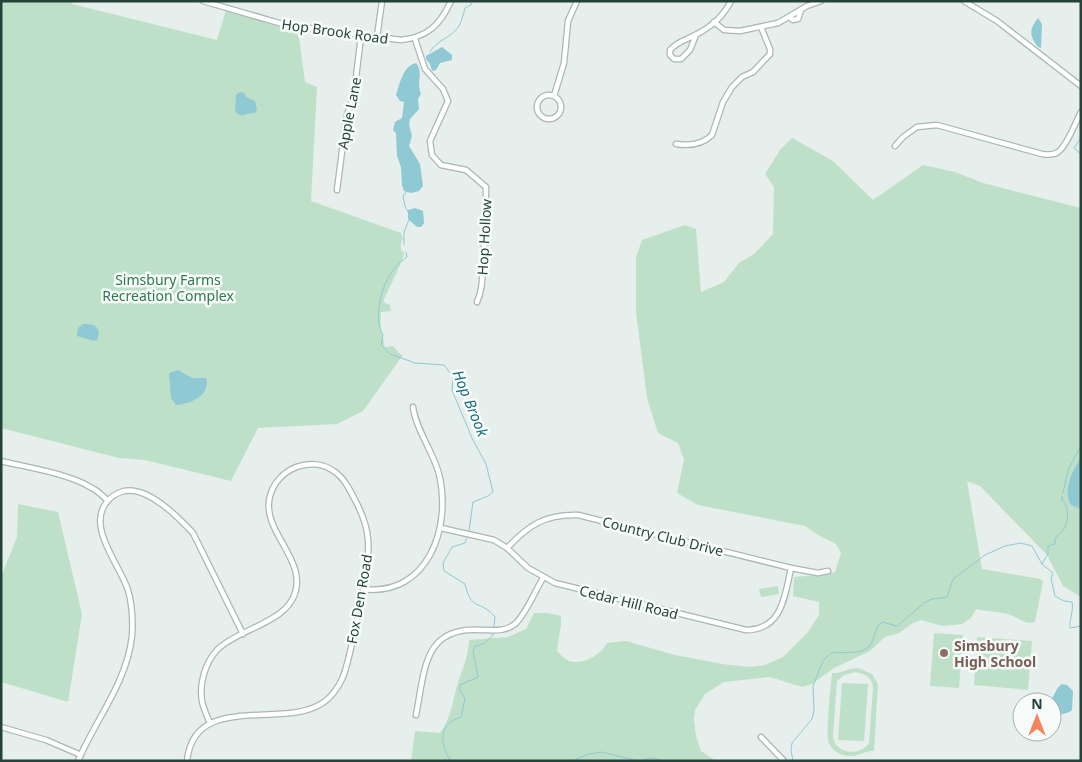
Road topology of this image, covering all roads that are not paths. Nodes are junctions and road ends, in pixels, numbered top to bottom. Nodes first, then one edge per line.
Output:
1 (204, 1) edge
2 (382, 1) edge
3 (451, 1) edge
4 (577, 1) edge
5 (732, 1) edge
6 (821, 1) edge
7 (964, 1) edge
8 (211, 2) edge
9 (714, 22) junction
10 (761, 27) junction
11 (696, 35) junction
12 (361, 36) junction
13 (377, 37) junction
14 (415, 39) junction
15 (1081, 86) edge
16 (554, 96) junction
17 (1081, 112) edge
18 (676, 144) dead end
19 (895, 146) dead end
20 (337, 190) dead end
21 (477, 302) dead end
22 (413, 407) dead end
23 (1, 461) edge
24 (107, 500) junction
25 (441, 528) junction
26 (507, 548) junction
27 (791, 568) junction
28 (828, 570) dead end
29 (543, 578) junction
30 (363, 590) junction
31 (243, 634) junction
32 (416, 715) dead end
33 (210, 723) junction
34 (1, 727) edge
35 (761, 737) dead end
36 (80, 755) junction
37 (78, 761) edge
38 (187, 761) edge
39 (784, 761) edge

1 - 8 street, Hop Brook Road
2 - 13 street
3 - 14 street
4 - 16 street
5 - 9 street
6 - 10 street
7 - 15 street
8 - 12 street, Hop Brook Road
9 - 10 street
9 - 11 street
10 - 18 street
11 - 11 street
12 - 13 street, Hop Brook Road
12 - 20 street, Apple Lane
13 - 14 street, Hop Brook Road
14 - 21 street, Hop Hollow
16 - 16 street
17 - 19 street
22 - 25 street
23 - 24 street
24 - 31 street
24 - 36 street
25 - 26 street, Cedar Hill Road
25 - 30 street
26 - 27 street, Country Club Drive
26 - 29 street, Cedar Hill Road
27 - 28 street, Country Club Drive
27 - 29 street, Cedar Hill Road
29 - 32 street
30 - 31 street, Fox Den Road
30 - 33 street, Fox Den Road
31 - 33 street, Fox Den Road
33 - 38 street
34 - 36 street
35 - 39 street
36 - 37 street

